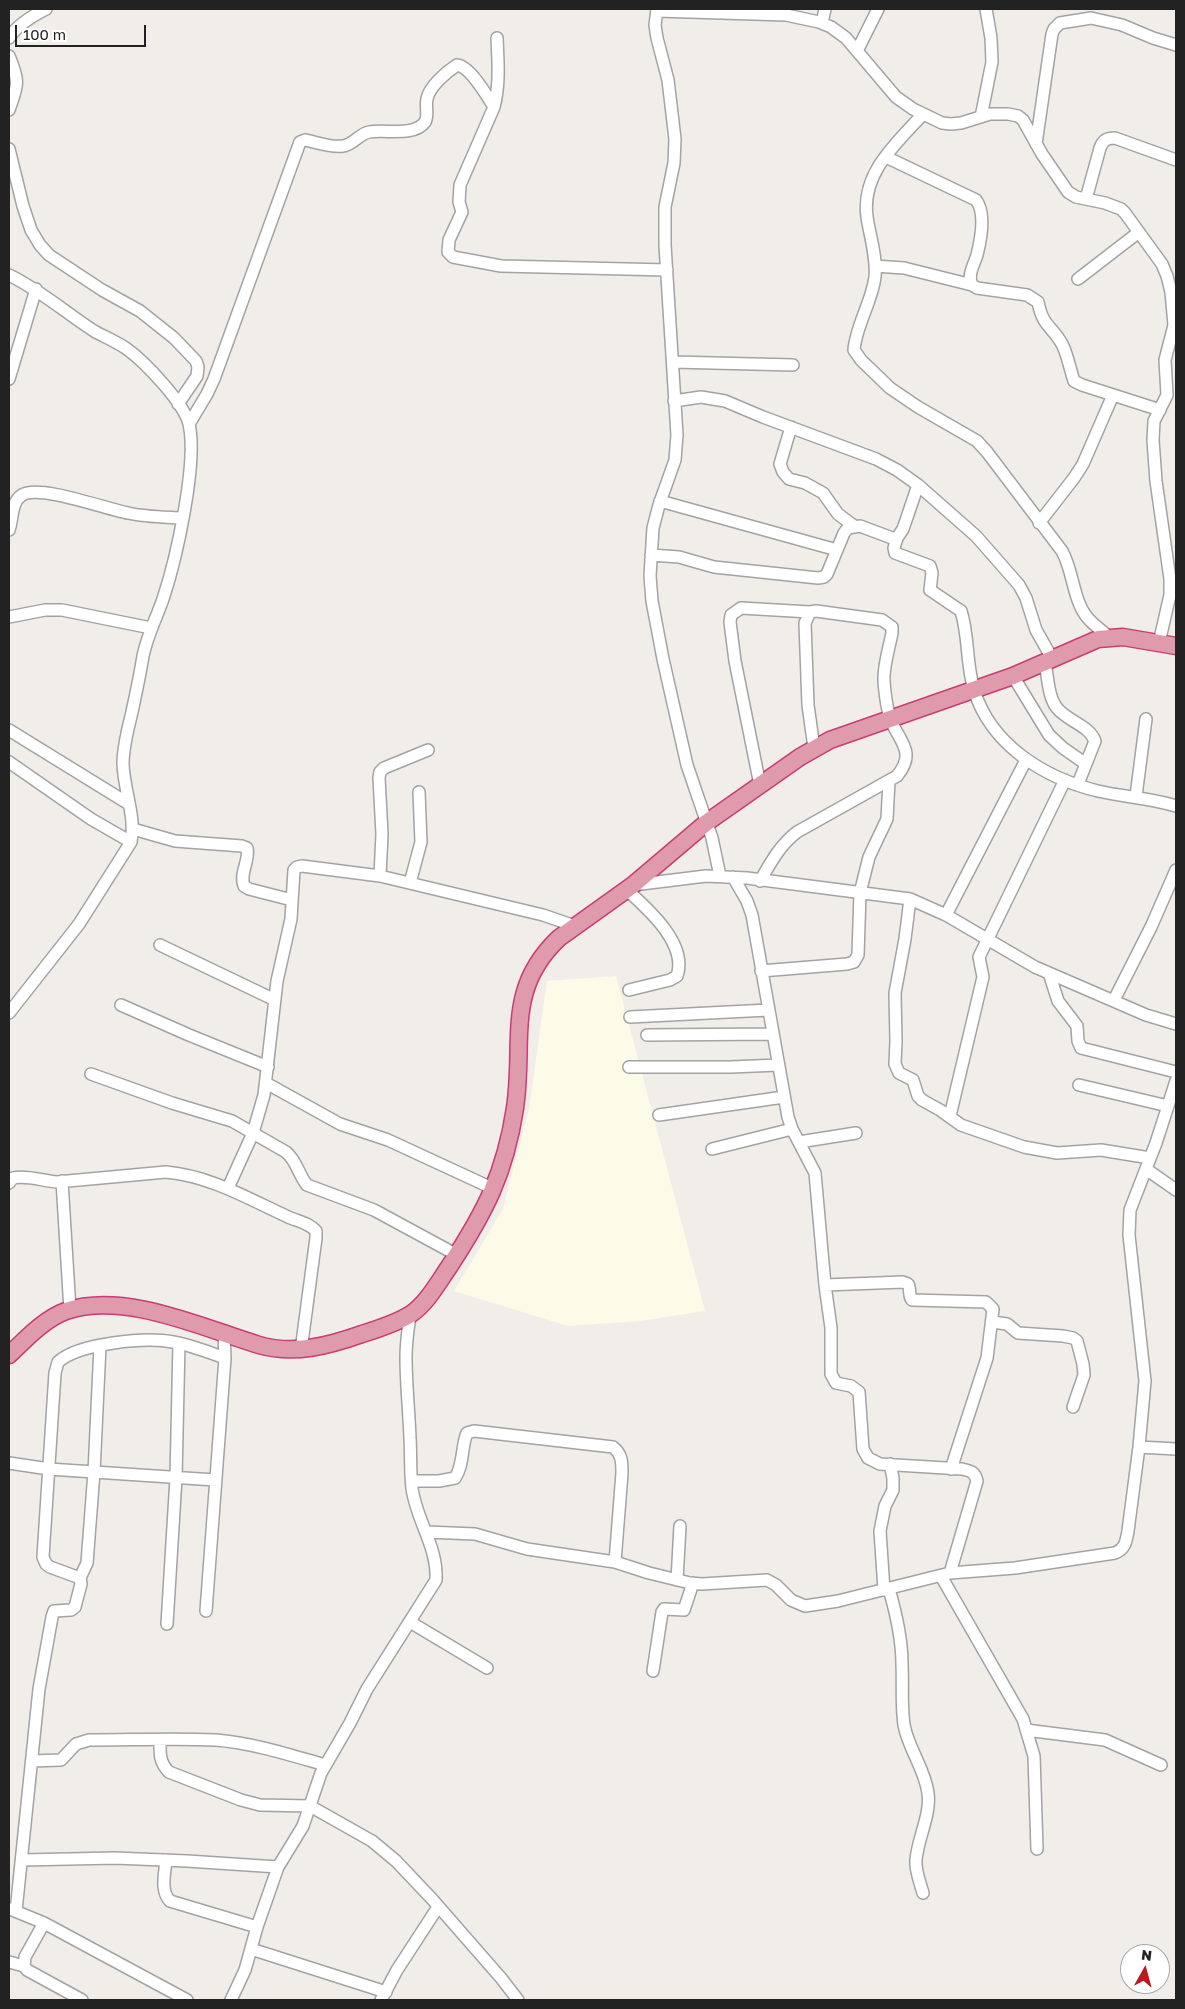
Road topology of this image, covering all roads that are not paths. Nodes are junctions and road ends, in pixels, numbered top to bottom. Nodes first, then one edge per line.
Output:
1 (825, 9) edge
2 (878, 9) edge
3 (986, 9) edge
4 (41, 10) edge
5 (657, 10) edge
6 (822, 23) junction
7 (9, 38) edge
8 (497, 38) dead end
9 (1176, 45) edge
10 (857, 51) junction
11 (9, 56) edge
12 (494, 107) junction
13 (9, 110) edge
14 (923, 114) junction
15 (981, 117) junction
16 (1036, 144) junction
17 (9, 148) edge
18 (886, 156) junction
19 (1176, 160) edge
20 (1086, 199) junction
21 (1139, 232) junction
22 (875, 266) junction
23 (667, 270) junction
24 (1171, 274) edge
25 (9, 275) edge
26 (1078, 279) dead end
27 (972, 285) junction
28 (36, 289) junction
29 (673, 362) junction
30 (793, 365) dead end
31 (9, 379) edge
32 (1113, 395) junction
33 (674, 401) junction
34 (178, 404) junction
35 (1167, 405) edge
36 (189, 424) junction
37 (791, 428) junction
38 (918, 485) junction
39 (660, 500) junction
40 (182, 518) junction
41 (1039, 523) junction
42 (854, 526) junction
43 (9, 530) edge
44 (897, 538) junction
45 (837, 550) junction
46 (650, 555) junction
47 (810, 612) junction
48 (9, 617) edge
49 (151, 628) junction
50 (1110, 638) junction
51 (1160, 643) junction
52 (1176, 646) edge
53 (1049, 662) junction
54 (1013, 676) junction
55 (974, 689) junction
56 (890, 719) junction
57 (1146, 719) dead end
58 (9, 730) edge
59 (814, 748) junction
60 (428, 750) dead end
61 (1026, 760) junction
62 (9, 762) edge
63 (1086, 764) junction
64 (1065, 780) junction
65 (889, 781) junction
66 (1078, 784) junction
67 (760, 785) junction
68 (419, 792) dead end
69 (1136, 796) junction
70 (130, 804) junction
71 (1176, 806) edge
72 (706, 823) junction
73 (134, 829) junction
74 (131, 842) junction
75 (1176, 870) edge
76 (380, 876) junction
77 (720, 876) junction
78 (732, 877) junction
79 (760, 881) junction
80 (410, 883) junction
81 (630, 888) junction
82 (860, 893) junction
83 (910, 899) junction
84 (292, 900) junction
85 (946, 915) junction
86 (576, 926) junction
87 (986, 940) junction
88 (160, 945) dead end
89 (762, 971) junction
90 (1049, 973) junction
91 (629, 990) dead end
92 (275, 1000) junction
93 (1114, 1000) junction
94 (121, 1005) dead end
95 (768, 1010) junction
96 (9, 1013) edge
97 (630, 1017) dead end
98 (1176, 1024) edge
99 (772, 1034) junction
100 (647, 1035) dead end
101 (778, 1065) junction
102 (268, 1067) junction
103 (629, 1067) dead end
104 (1176, 1072) edge
105 (91, 1074) dead end
106 (1176, 1081) edge
107 (266, 1083) junction
108 (1079, 1085) dead end
109 (784, 1097) junction
110 (1168, 1106) junction
111 (659, 1115) dead end
112 (950, 1116) junction
113 (792, 1129) junction
114 (856, 1132) dead end
115 (253, 1133) junction
116 (799, 1142) junction
117 (712, 1149) dead end
118 (1148, 1163) junction
119 (62, 1181) junction
120 (9, 1183) edge
121 (228, 1188) junction
122 (494, 1190) junction
123 (1176, 1190) edge
124 (457, 1255) junction
125 (825, 1285) junction
126 (70, 1310) junction
127 (410, 1315) junction
128 (992, 1322) junction
129 (224, 1334) junction
130 (179, 1344) junction
131 (100, 1346) junction
132 (301, 1350) junction
133 (9, 1355) edge
134 (224, 1358) junction
135 (1072, 1408) dead end
136 (1139, 1447) junction
137 (1176, 1449) edge
138 (9, 1462) edge
139 (890, 1464) junction
140 (952, 1468) junction
141 (49, 1469) junction
142 (94, 1472) junction
143 (176, 1478) junction
144 (215, 1480) junction
145 (412, 1481) junction
146 (680, 1526) dead end
147 (427, 1532) junction
148 (615, 1562) junction
149 (946, 1574) junction
150 (80, 1578) junction
151 (677, 1580) junction
152 (693, 1583) junction
153 (887, 1589) junction
154 (206, 1611) dead end
155 (410, 1622) junction
156 (167, 1624) dead end
157 (487, 1668) dead end
158 (653, 1671) dead end
159 (1026, 1730) junction
160 (160, 1740) junction
161 (32, 1761) junction
162 (325, 1765) junction
163 (1161, 1765) dead end
164 (310, 1806) junction
165 (1037, 1849) dead end
166 (22, 1860) junction
167 (166, 1860) junction
168 (278, 1867) junction
169 (923, 1893) dead end
170 (438, 1907) junction
171 (12, 1910) edge
172 (44, 1924) junction
173 (257, 1927) junction
174 (252, 1949) junction
175 (9, 1962) edge
176 (24, 1966) junction
177 (383, 1996) edge
178 (82, 2000) edge
179 (187, 2000) edge
180 (231, 2000) edge
181 (518, 2000) edge

1 - 6 street
2 - 10 street
3 - 15 street
4 - 7 street
5 - 6 street
5 - 23 street
6 - 10 street
8 - 12 street
9 - 16 street
10 - 14 street
11 - 13 street
12 - 23 street
12 - 36 street
14 - 15 street
14 - 18 street
15 - 16 street
16 - 20 street
17 - 34 street
18 - 22 street
18 - 27 street
19 - 20 street
20 - 21 street
21 - 24 street
21 - 26 street
22 - 27 street
22 - 41 street
23 - 29 street
24 - 35 street
25 - 28 street
27 - 32 street
28 - 31 street
28 - 34 street
29 - 30 street
29 - 33 street
32 - 35 street
32 - 41 street
33 - 37 street
33 - 39 street
34 - 36 street
35 - 51 street
36 - 40 street
37 - 38 street
37 - 42 street
38 - 44 street
38 - 53 street
39 - 45 street
39 - 46 street
40 - 43 street
40 - 49 street
41 - 50 street
42 - 44 street
42 - 45 street
44 - 55 street
45 - 46 street
46 - 72 street
47 - 56 street
47 - 59 street
47 - 67 street
48 - 49 street
49 - 70 street
50 - 51 highway
50 - 53 highway
51 - 52 highway
53 - 54 highway
53 - 63 street
54 - 55 highway
54 - 63 street
55 - 56 highway
55 - 61 street
56 - 59 highway
56 - 65 street
57 - 69 street
58 - 70 street
59 - 67 highway
60 - 76 street
61 - 64 street
61 - 85 street
62 - 74 street
63 - 66 street
64 - 66 street
64 - 87 street
65 - 79 street
65 - 82 street
66 - 69 street
67 - 72 highway
68 - 80 street
69 - 71 street
70 - 73 street
72 - 77 street
72 - 81 highway
73 - 74 street
73 - 84 street
74 - 96 street
75 - 93 street
76 - 80 street
76 - 84 street
77 - 78 street
77 - 81 street
78 - 79 street
78 - 89 street
79 - 82 street
80 - 86 street
81 - 86 highway
81 - 91 street
82 - 83 street
82 - 89 street
83 - 85 street
83 - 112 street
84 - 92 street
85 - 87 street
86 - 122 highway
87 - 90 street
87 - 112 street
88 - 92 street
89 - 95 street
90 - 93 street
90 - 104 street
92 - 102 street
93 - 98 street
94 - 102 street
95 - 97 street
95 - 99 street
99 - 100 street
99 - 101 street
101 - 103 street
101 - 109 street
102 - 107 street
105 - 115 street
106 - 110 street
107 - 115 street
107 - 122 street
108 - 110 street
109 - 111 street
109 - 113 street
110 - 118 street
112 - 118 street
113 - 116 street
113 - 117 street
114 - 116 street
115 - 121 street
115 - 124 street
116 - 125 street
118 - 123 street
118 - 136 street
119 - 120 street
119 - 121 street
119 - 126 street
121 - 132 street
122 - 124 highway
124 - 127 highway
125 - 128 street
125 - 139 street
126 - 129 highway
126 - 133 highway
127 - 132 highway
127 - 145 street
128 - 135 street
128 - 140 street
129 - 132 highway
129 - 134 street
130 - 131 street
130 - 134 street
130 - 143 street
131 - 141 street
131 - 142 street
134 - 144 street
136 - 137 street
136 - 149 street
138 - 141 street
139 - 140 street
139 - 153 street
140 - 149 street
141 - 142 street
141 - 150 street
142 - 143 street
142 - 150 street
143 - 144 street
143 - 156 street
144 - 154 street
145 - 147 street
145 - 148 street
146 - 151 street
147 - 148 street
147 - 155 street
148 - 151 street
149 - 153 street
149 - 159 street
150 - 161 street
151 - 152 street
152 - 153 street
152 - 158 street
153 - 169 street
155 - 157 street
155 - 162 street
159 - 163 street
159 - 165 street
160 - 161 street
160 - 162 street
160 - 164 street
161 - 166 street
162 - 164 street
164 - 168 street
164 - 170 street
166 - 167 street
166 - 171 street
167 - 168 street
167 - 173 street
168 - 173 street
170 - 177 street
170 - 181 street
171 - 172 street
172 - 176 street
172 - 179 street
173 - 174 street
174 - 177 street
174 - 180 street
175 - 176 street
176 - 178 street

